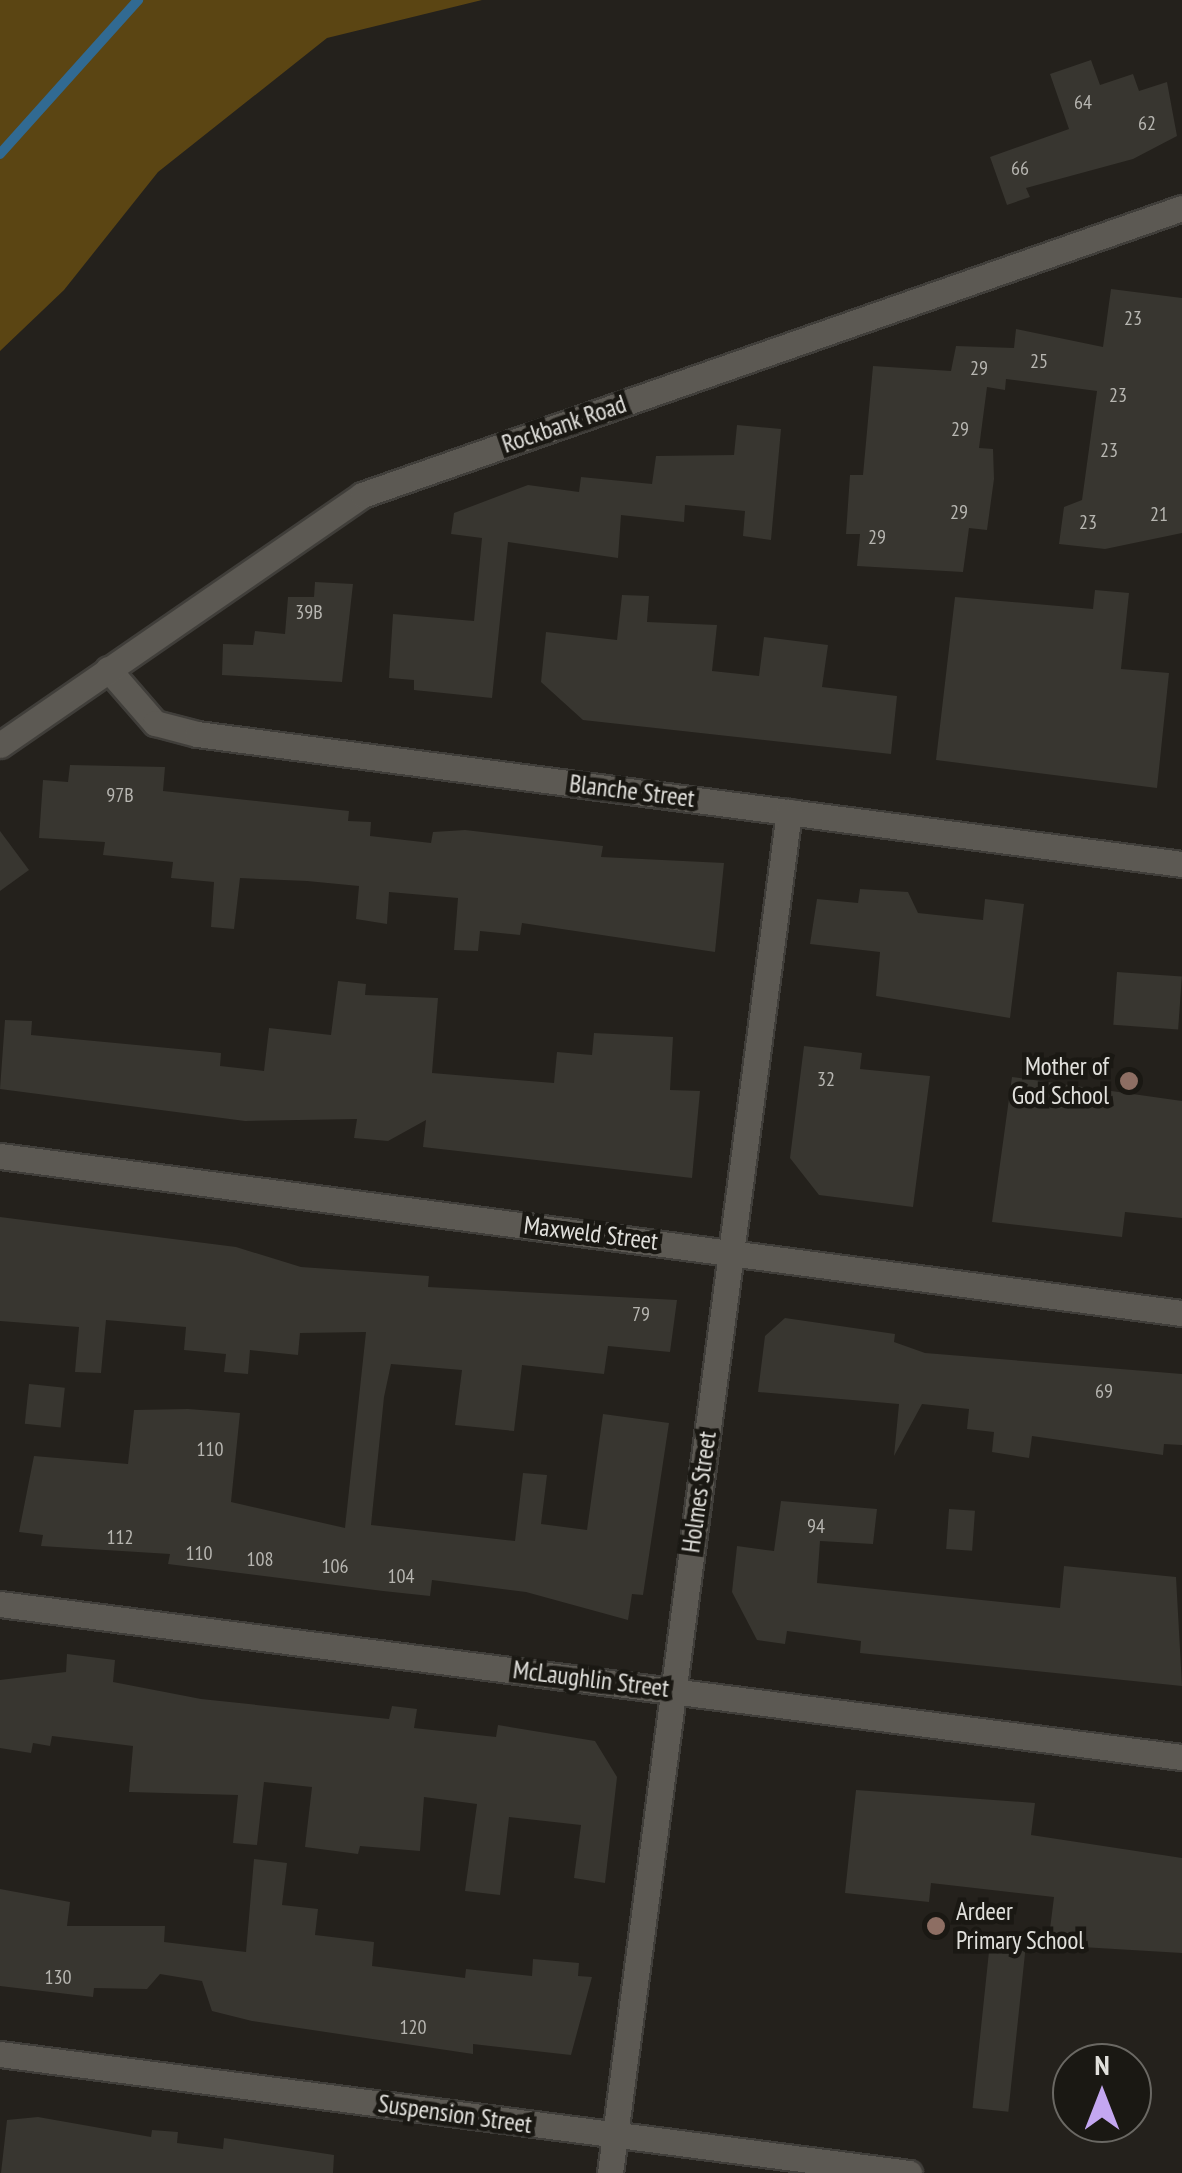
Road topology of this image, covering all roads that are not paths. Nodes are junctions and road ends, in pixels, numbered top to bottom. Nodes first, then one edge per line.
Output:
1 (1182, 208) edge
2 (108, 669) junction
3 (0, 745) edge
4 (789, 812) junction
5 (1182, 864) edge
6 (0, 1156) edge
7 (731, 1250) junction
8 (1182, 1313) edge
9 (0, 1604) edge
10 (672, 1690) junction
11 (1182, 1757) edge
12 (0, 2054) edge
13 (614, 2136) junction
14 (610, 2173) edge
15 (910, 2173) edge

1 - 2 street, Rockbank Road
2 - 3 street, Rockbank Road
2 - 4 street, Blanche Street
4 - 5 street, Blanche Street
4 - 7 street, Holmes Street
6 - 7 street, Maxweld Street
7 - 8 street, Maxweld Street
7 - 10 street, Holmes Street
9 - 10 street, McLaughlin Street
10 - 11 street, McLaughlin Street
10 - 13 street, Holmes Street
12 - 13 street, Suspension Street
13 - 14 street, Holmes Street
13 - 15 street, Suspension Street

